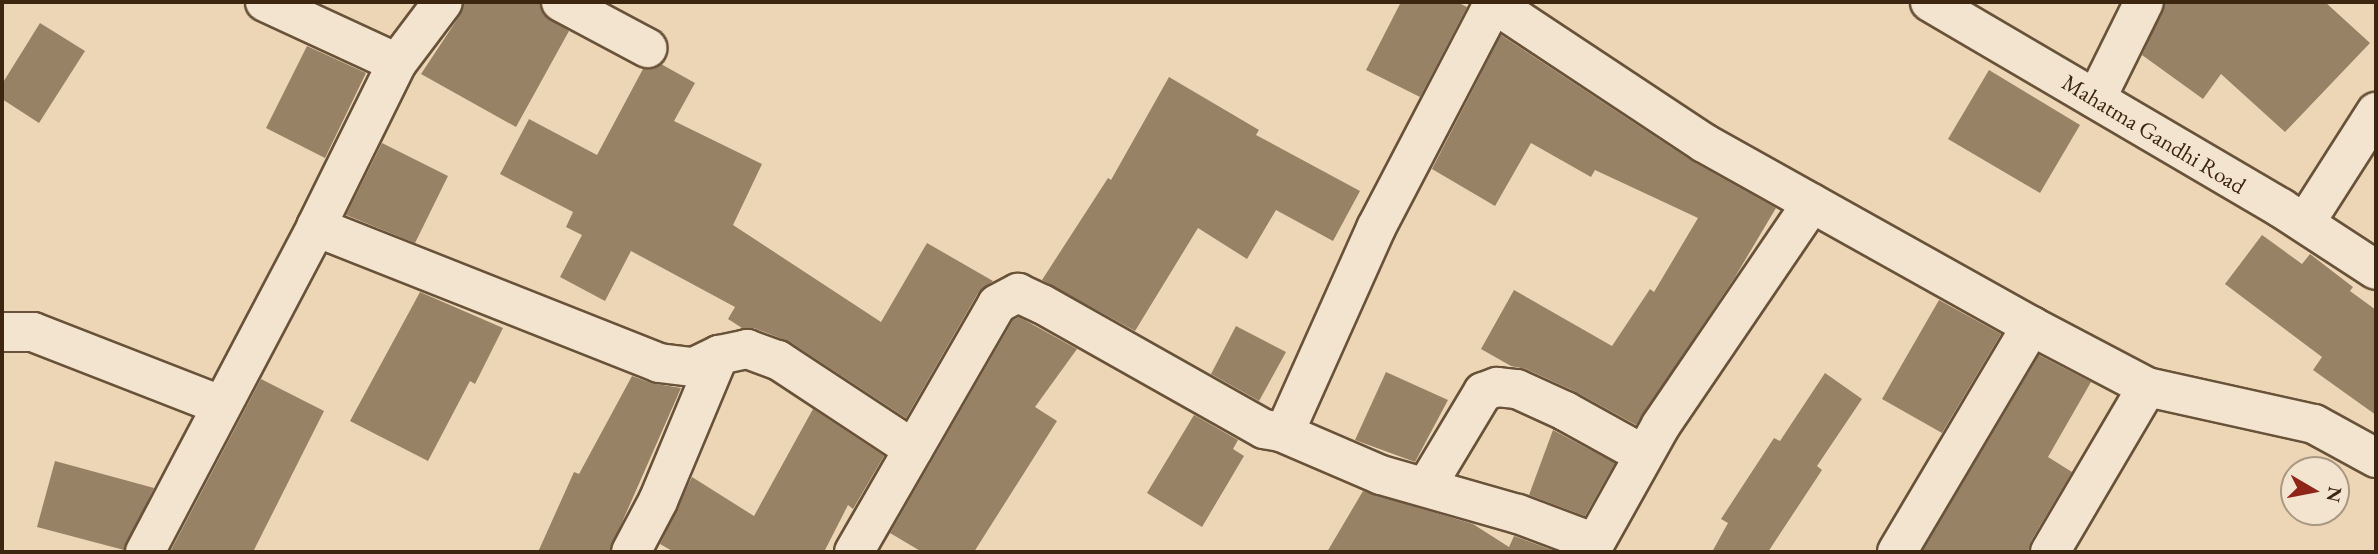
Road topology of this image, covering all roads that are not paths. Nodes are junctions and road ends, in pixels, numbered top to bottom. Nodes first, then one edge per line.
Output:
1 (265, 2) edge
2 (443, 2) edge
3 (561, 2) edge
4 (1494, 2) edge
5 (1930, 2) edge
6 (2144, 2) edge
7 (648, 48) dead end
8 (397, 63) junction
9 (2096, 99) junction
10 (2376, 113) edge
11 (1812, 203) junction
12 (2305, 223) junction
13 (316, 227) junction
14 (2376, 270) edge
15 (2031, 326) junction
16 (2, 332) edge
17 (719, 355) junction
18 (2147, 387) junction
19 (220, 405) junction
20 (1281, 432) junction
21 (913, 449) junction
22 (1643, 454) junction
23 (2376, 458) edge
24 (1426, 487) junction
25 (1592, 547) edge
26 (145, 552) edge
27 (631, 552) edge
28 (853, 552) edge
29 (1897, 552) edge
30 (2050, 552) edge

1 - 8 street
2 - 8 street
3 - 7 street
4 - 11 street
4 - 20 street
5 - 9 street, Mahatma Gandhi Road
6 - 9 street
8 - 13 street
9 - 12 street, Mahatma Gandhi Road
10 - 12 street
11 - 15 street
11 - 22 street
12 - 14 street, Mahatma Gandhi Road
13 - 17 street
13 - 19 street
15 - 18 street
15 - 29 street
16 - 19 street
17 - 21 street
17 - 27 street
18 - 23 street
18 - 30 street
19 - 26 street
20 - 21 street
20 - 24 street
21 - 28 street
22 - 24 street
22 - 25 street
24 - 25 street

